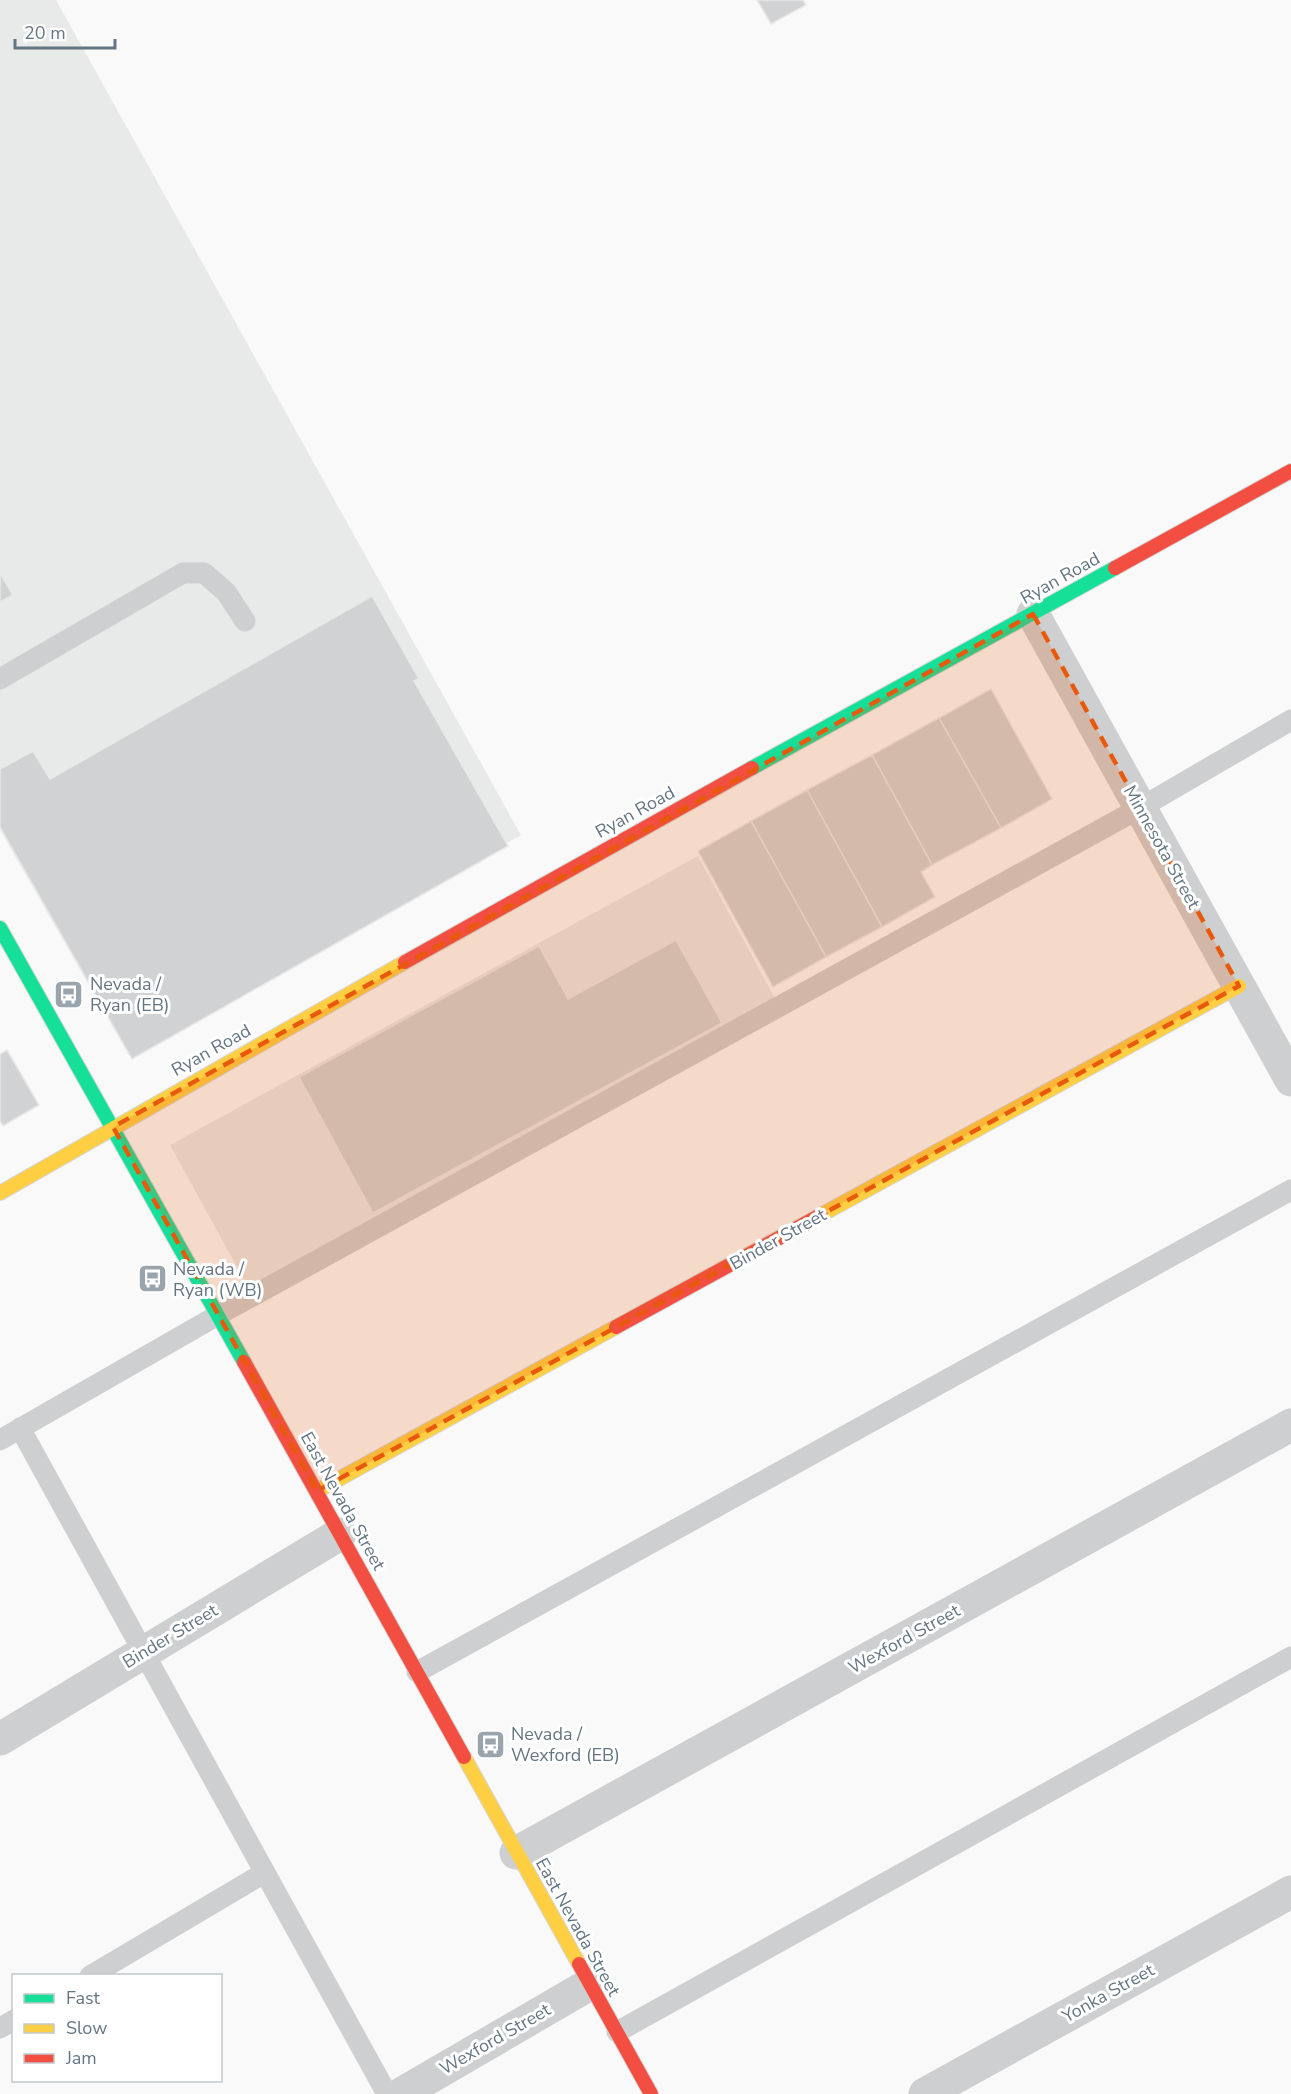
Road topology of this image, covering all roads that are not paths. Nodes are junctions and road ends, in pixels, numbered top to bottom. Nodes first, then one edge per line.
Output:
1 (1291, 471) edge
2 (1033, 614) junction
3 (245, 621) dead end
4 (0, 679) edge
5 (1291, 720) edge
6 (1140, 808) junction
7 (0, 928) edge
8 (1239, 986) junction
9 (1291, 1080) edge
10 (113, 1127) junction
11 (1291, 1190) edge
12 (0, 1193) edge
13 (218, 1316) junction
14 (1291, 1425) edge
15 (20, 1428) junction
16 (0, 1438) edge
17 (317, 1491) junction
18 (340, 1534) junction
19 (143, 1651) junction
20 (1291, 1657) edge
21 (417, 1672) junction
22 (0, 1739) edge
23 (516, 1853) junction
24 (264, 1873) junction
25 (1291, 1892) edge
26 (93, 1974) edge
27 (590, 1983) junction
28 (616, 2032) junction
29 (387, 2094) edge
30 (401, 2094) edge
31 (651, 2094) edge
32 (926, 2094) edge

1 - 2 street, Ryan Road
2 - 6 street, Minnesota Street
2 - 10 street, Ryan Road
3 - 4 lane
5 - 6 lane
6 - 8 street, Minnesota Street
6 - 13 lane
7 - 10 street, East Nevada Street
8 - 9 street, Minnesota Street
8 - 17 street, Binder Street
10 - 12 street, Ryan Road
10 - 13 street, East Nevada Street
11 - 21 lane
13 - 15 lane
13 - 17 street, East Nevada Street
14 - 23 street, Wexford Street
15 - 16 lane
15 - 19 lane
17 - 18 street, East Nevada Street
18 - 19 street, Binder Street
18 - 21 street, East Nevada Street
19 - 22 street, Binder Street
19 - 24 lane
20 - 28 lane
21 - 23 street, East Nevada Street
23 - 27 street, East Nevada Street
24 - 26 lane
24 - 29 lane
25 - 32 street, Yonka Street
27 - 28 street, East Nevada Street
27 - 30 street, Wexford Street
28 - 31 street, East Nevada Street

